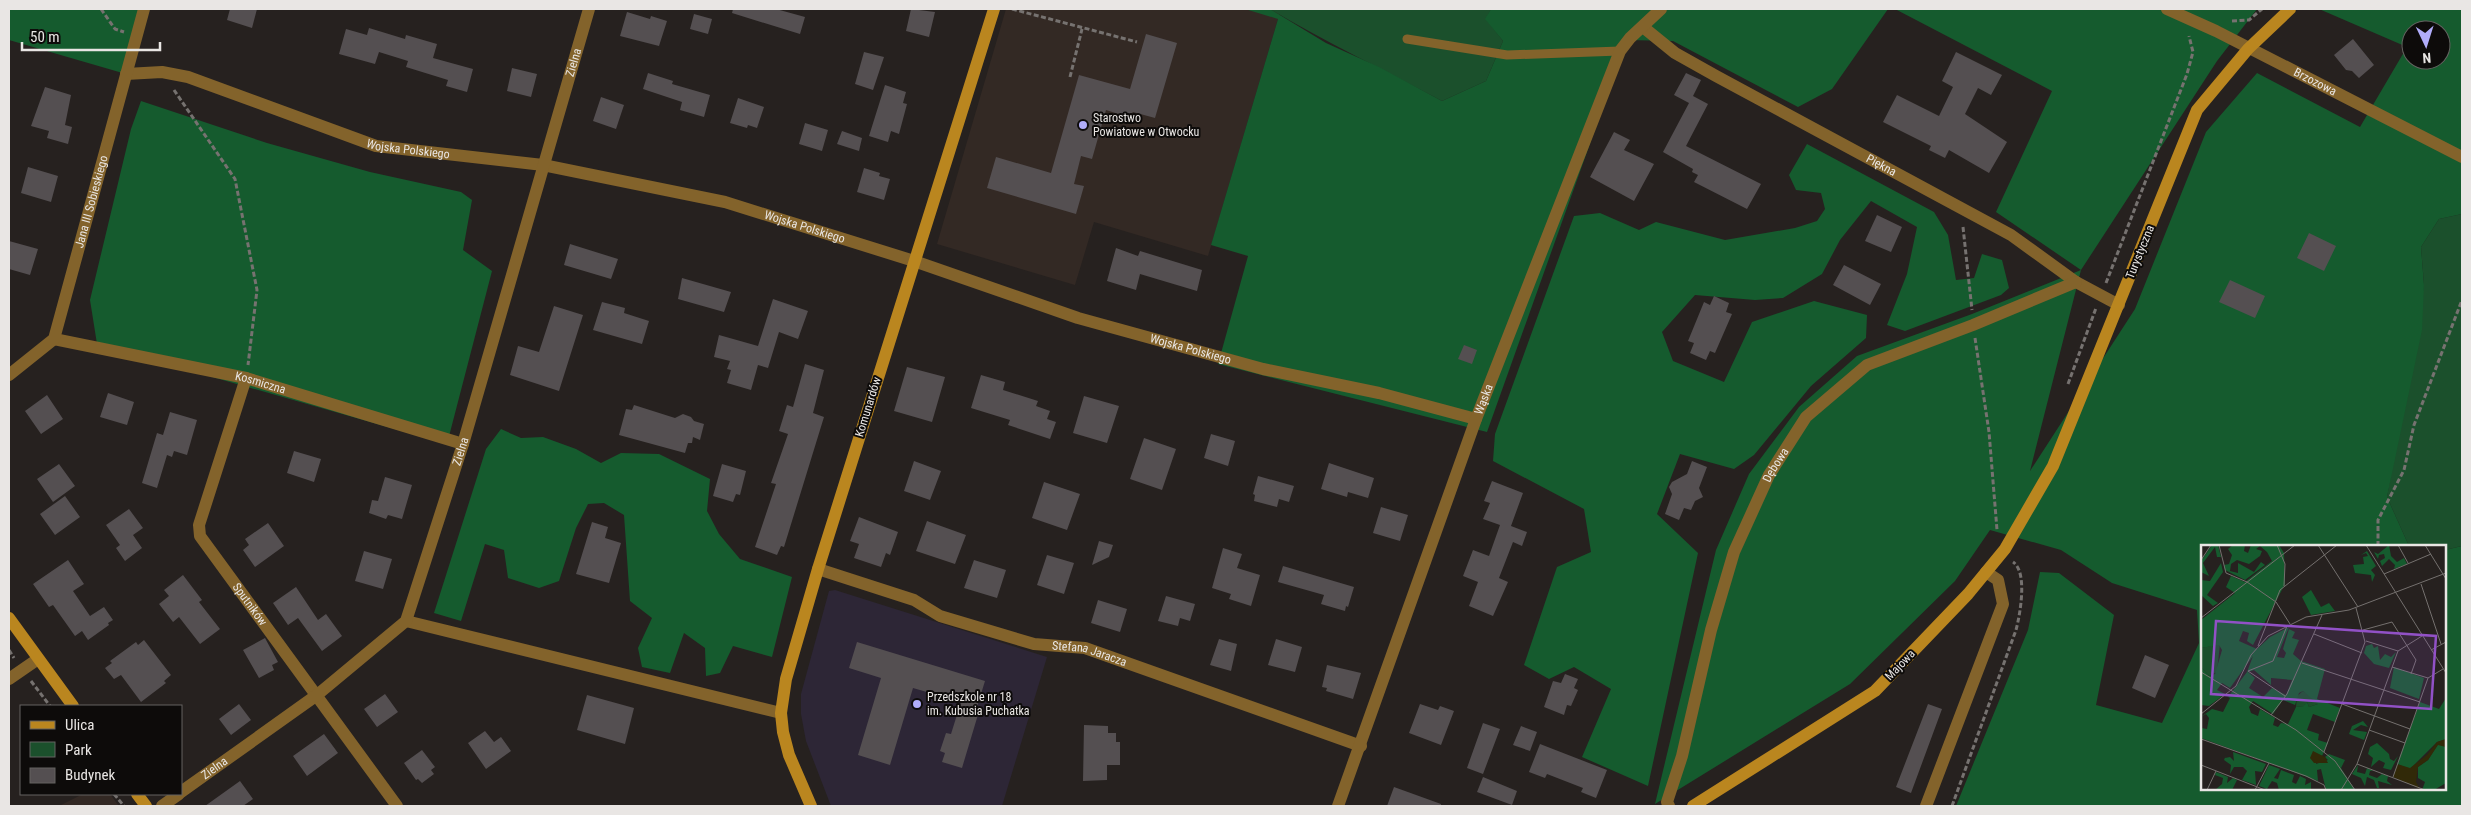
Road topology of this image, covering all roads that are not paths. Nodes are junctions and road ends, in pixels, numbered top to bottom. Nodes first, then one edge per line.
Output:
1 (144, 9) edge
2 (589, 9) edge
3 (994, 9) edge
4 (1661, 9) edge
5 (2166, 9) edge
6 (2290, 9) edge
7 (1643, 28) junction
8 (1407, 39) dead end
9 (2248, 49) junction
10 (1620, 51) junction
11 (126, 74) junction
12 (2462, 158) edge
13 (543, 165) junction
14 (914, 261) junction
15 (2076, 282) junction
16 (2119, 306) junction
17 (54, 339) junction
18 (9, 375) edge
19 (246, 378) junction
20 (1476, 419) junction
21 (463, 444) junction
22 (2053, 466) joint
23 (818, 569) junction
24 (1986, 572) junction
25 (9, 618) edge
26 (406, 621) junction
27 (38, 659) junction
28 (9, 679) edge
29 (317, 695) junction
30 (72, 705) edge
31 (781, 713) junction
32 (1361, 746) junction
33 (182, 792) edge
34 (138, 795) edge
35 (177, 795) edge
36 (146, 806) edge
37 (162, 806) edge
38 (397, 806) edge
39 (811, 806) edge
40 (1338, 806) edge
41 (1669, 806) edge
42 (1692, 806) edge
43 (1926, 806) edge

1 - 11 street, Jana III Sobieskiego
2 - 13 street, Zielna
3 - 14 street, Komunardów
4 - 7 street, Wąska
5 - 9 street, Brzozowa
6 - 9 street, Turystyczna
7 - 10 street, Wąska
7 - 15 street, Piękna
8 - 10 lane
9 - 12 street, Brzozowa
9 - 16 street, Turystyczna
10 - 20 street, Wąska
11 - 13 street, Wojska Polskiego
11 - 17 street, Jana III Sobieskiego
13 - 14 street, Wojska Polskiego
13 - 21 street, Zielna
14 - 20 street, Wojska Polskiego
14 - 23 street, Komunardów
15 - 16 street, Piękna
15 - 41 street, Dębowa
16 - 22 street, Turystyczna
17 - 18 street
17 - 19 street, Kosmiczna
19 - 21 street, Kosmiczna
19 - 29 street, Sputników
20 - 32 street, Wąska
21 - 26 street, Zielna
22 - 24 street, Majowa
23 - 31 street, Komunardów
23 - 32 street, Stefana Jaracza
24 - 42 street, Majowa
24 - 43 street
25 - 27 street
26 - 29 street, Zielna
26 - 31 street
27 - 28 street
27 - 30 street
29 - 33 street, Zielna
29 - 38 street, Sputników
31 - 39 street, Komunardów
32 - 40 street, Wąska
34 - 36 street
35 - 37 street, Zielna

